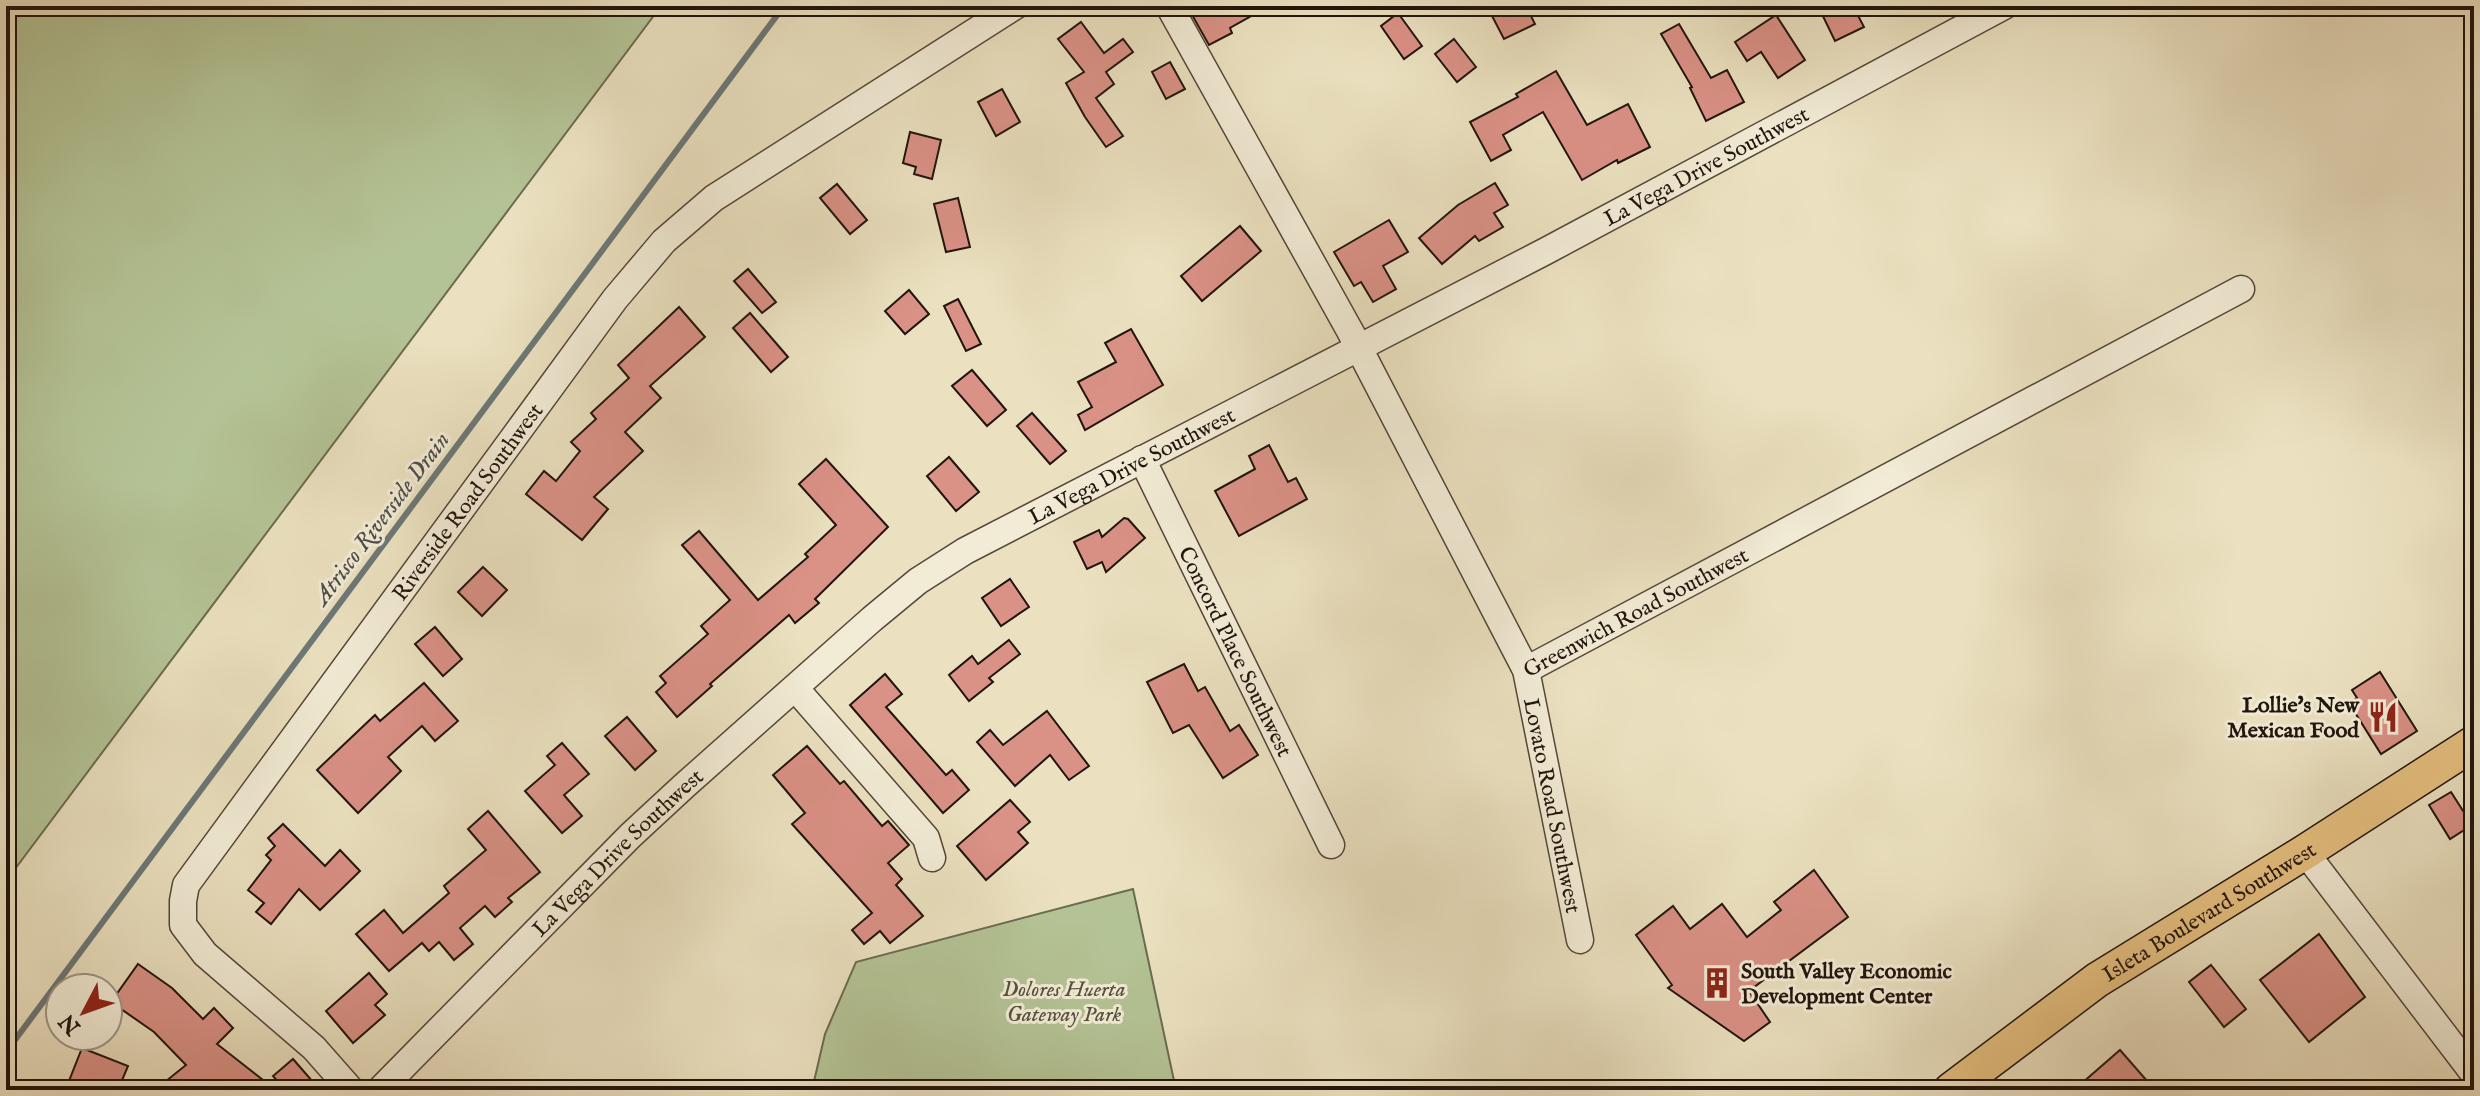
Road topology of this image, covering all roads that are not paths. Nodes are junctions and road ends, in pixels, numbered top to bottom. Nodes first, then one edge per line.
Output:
1 (1015, 6) edge
2 (1169, 6) edge
3 (2004, 6) edge
4 (2241, 289) dead end
5 (1359, 347) junction
6 (1142, 459) junction
7 (1526, 670) junction
8 (796, 689) junction
9 (2474, 743) edge
10 (1331, 845) dead end
11 (2305, 852) junction
12 (932, 858) dead end
13 (1580, 940) dead end
14 (2474, 1074) edge
15 (351, 1090) edge
16 (380, 1090) edge
17 (1951, 1090) edge

1 - 15 street, Riverside Road Southwest
2 - 5 street, Greenwich Road Southwest
3 - 5 street, La Vega Drive Southwest
4 - 7 street, Greenwich Road Southwest
5 - 6 street, La Vega Drive Southwest
5 - 7 street, Greenwich Road Southwest
6 - 8 street, La Vega Drive Southwest
6 - 10 street, Concord Place Southwest
7 - 13 street, Lovato Road Southwest
8 - 12 street
8 - 16 street, La Vega Drive Southwest
9 - 11 main road, Isleta Boulevard Southwest
11 - 14 street
11 - 17 main road, Isleta Boulevard Southwest

